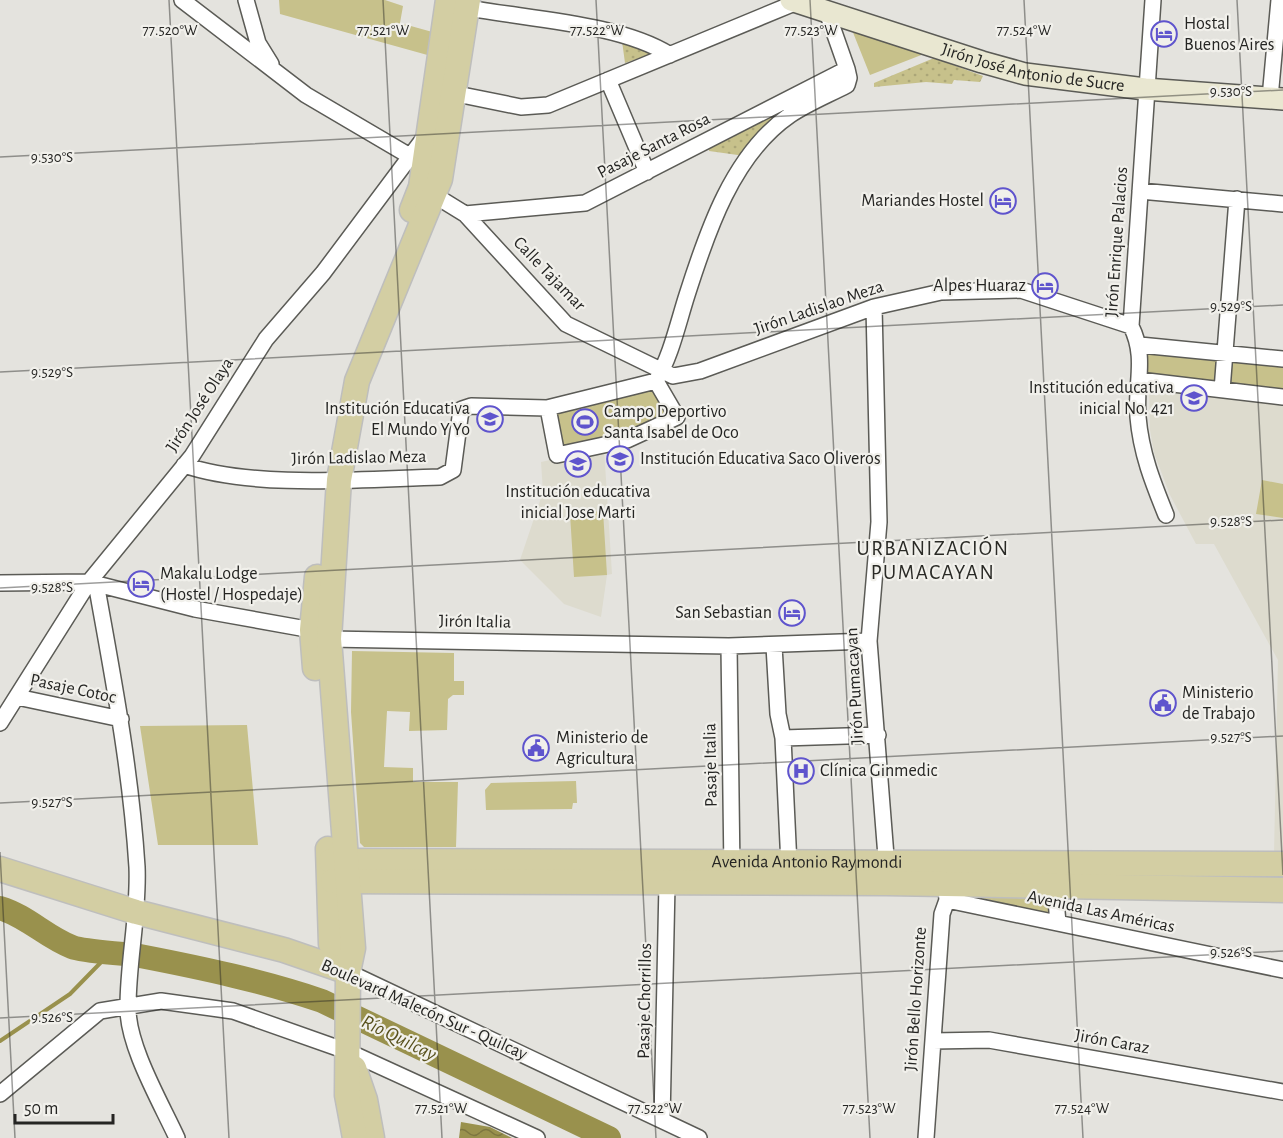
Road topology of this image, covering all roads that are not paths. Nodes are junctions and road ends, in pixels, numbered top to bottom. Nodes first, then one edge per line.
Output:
1 (182, 0) edge
2 (246, 0) edge
3 (1153, 0) edge
4 (1279, 0) edge
5 (794, 1) edge
6 (458, 3) edge
7 (827, 12) junction
8 (670, 55) junction
9 (847, 69) junction
10 (274, 70) junction
11 (608, 80) junction
12 (1145, 89) junction
13 (445, 91) junction
14 (1276, 98) edge
15 (439, 128) junction
16 (408, 155) junction
17 (646, 172) junction
18 (428, 191) junction
19 (1140, 191) junction
20 (1237, 199) junction
21 (1283, 204) edge
22 (465, 214) junction
23 (874, 306) junction
24 (1131, 326) junction
25 (1140, 345) junction
26 (1224, 354) junction
27 (1283, 359) edge
28 (659, 377) junction
29 (1138, 380) junction
30 (1222, 390) junction
31 (1283, 397) edge
32 (548, 408) junction
33 (184, 465) junction
34 (332, 480) junction
35 (1166, 516) dead end
36 (92, 582) junction
37 (0, 583) edge
38 (321, 635) junction
39 (869, 641) junction
40 (729, 646) junction
41 (774, 646) junction
42 (17, 697) junction
43 (121, 718) junction
44 (0, 723) edge
45 (878, 735) junction
46 (783, 738) junction
47 (1175, 863) junction
48 (789, 864) junction
49 (1283, 864) edge
50 (0, 869) edge
51 (338, 871) junction
52 (887, 873) junction
53 (732, 874) junction
54 (1053, 875) junction
55 (946, 882) junction
56 (667, 884) junction
57 (1175, 888) junction
58 (1283, 890) edge
59 (136, 921) junction
60 (1058, 923) junction
61 (1283, 969) edge
62 (348, 980) junction
63 (129, 998) junction
64 (933, 1041) junction
65 (349, 1044) junction
66 (1283, 1092) edge
67 (0, 1094) edge
68 (662, 1120) junction
69 (177, 1138) edge
70 (355, 1138) edge
71 (372, 1138) edge
72 (537, 1138) edge
73 (699, 1138) edge
74 (926, 1138) edge

1 - 10 street
2 - 10 street
3 - 12 street, Jirón Enrique Palacios
4 - 14 street
5 - 7 main road, Jirón José Antonio de Sucre
5 - 8 street
6 - 8 street
6 - 13 main road
7 - 9 street
7 - 12 main road, Jirón José Antonio de Sucre
8 - 11 street
9 - 17 street, Pasaje Santa Rosa
9 - 28 street
10 - 16 street
11 - 13 street
11 - 17 street
12 - 14 main road, Jirón José Antonio de Sucre
12 - 19 street, Jirón Enrique Palacios
13 - 15 main road
15 - 16 street, Jirón José Olaya
15 - 18 main road
16 - 33 street, Jirón José Olaya
17 - 22 street, Pasaje Santa Rosa
18 - 22 street, Calle Tajamar
18 - 34 main road
19 - 20 street
19 - 24 street, Jirón Enrique Palacios
20 - 21 street
20 - 26 street
22 - 28 street, Calle Tajamar
23 - 24 street, Jirón Ladislao Meza
23 - 28 street, Jirón Ladislao Meza
23 - 39 street, Jirón Pumacayan
24 - 25 street, Jirón Enrique Palacios
25 - 26 street
25 - 29 street, Jirón Enrique Palacios
26 - 27 street
26 - 30 street
28 - 32 street, Jirón Ladislao Meza
28 - 32 street
29 - 30 street
29 - 35 street, Jirón Enrique Palacios
30 - 31 street
32 - 34 street, Jirón Ladislao Meza
33 - 34 street, Jirón Ladislao Meza
33 - 36 street, Jirón José Olaya
34 - 38 main road
36 - 37 street, Jirón Italia
36 - 38 street, Jirón Italia
36 - 42 street, Jirón José Olaya
36 - 43 street
38 - 40 street, Jirón Italia
38 - 51 main road
39 - 41 street, Jirón Italia
39 - 45 street, Jirón Pumacayan
40 - 41 street, Jirón Italia
40 - 53 street, Pasaje Italia
41 - 46 street
42 - 43 street, Pasaje Cotoc
42 - 44 street, Jirón José Olaya
43 - 59 street
45 - 46 street
45 - 52 street, Jirón Pumacayan
46 - 48 street
47 - 49 main road, Avenida Antonio Raymondi
47 - 54 main road, Avenida Antonio Raymondi
47 - 57 main road
48 - 52 main road, Avenida Antonio Raymondi
48 - 53 main road, Avenida Antonio Raymondi
50 - 59 main road, Boulevard Malecón Sur - Quilcay
51 - 53 main road, Avenida Antonio Raymondi
51 - 56 main road, Avenida Antonio Raymondi
51 - 62 main road
52 - 53 main road, Avenida Antonio Raymondi
52 - 55 main road, Avenida Antonio Raymondi
53 - 56 main road, Avenida Antonio Raymondi
54 - 55 main road, Avenida Antonio Raymondi
54 - 57 main road, Avenida Antonio Raymondi
54 - 60 street
55 - 60 street, Avenida Las Américas
55 - 64 street, Jirón Bello Horizonte
56 - 68 street, Pasaje Chorrillos
57 - 58 main road, Avenida Antonio Raymondi
59 - 62 main road, Boulevard Malecón Sur - Quilcay
59 - 63 street
60 - 61 street, Avenida Las Américas
62 - 65 main road
62 - 68 street, Boulevard Malecón Sur - Quilcay
63 - 65 street
63 - 67 street
63 - 69 street
64 - 66 street, Jirón Caraz
64 - 74 street, Jirón Bello Horizonte
65 - 70 main road
65 - 71 main road
65 - 72 street
68 - 73 street, Boulevard Malecón Sur - Quilcay

